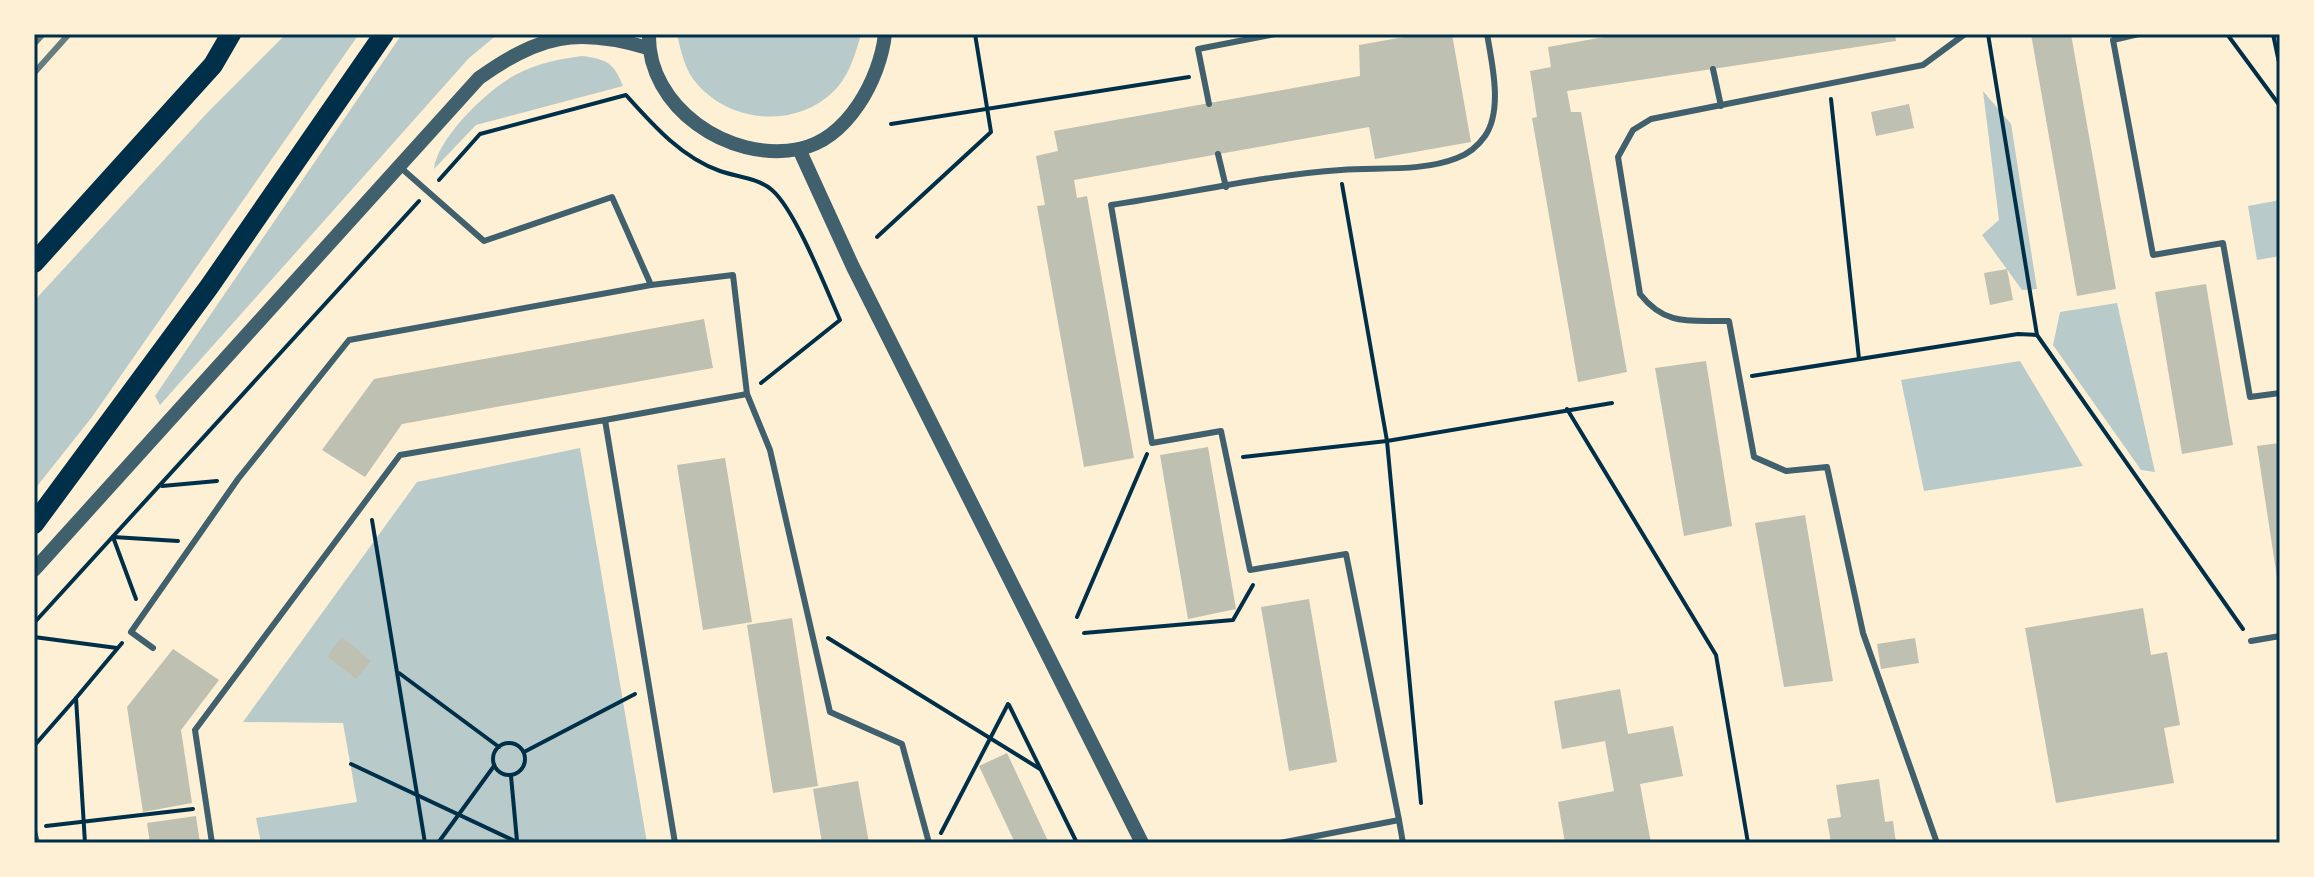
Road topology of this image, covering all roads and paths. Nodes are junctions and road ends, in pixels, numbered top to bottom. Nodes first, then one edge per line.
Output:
1 (231, 34) edge
2 (248, 34) edge
3 (384, 34) edge
4 (885, 34) edge
5 (975, 34) edge
6 (1275, 34) edge
7 (1487, 34) edge
8 (1965, 34) edge
9 (1988, 34) edge
10 (2139, 34) edge
11 (2227, 34) edge
12 (2273, 34) edge
13 (648, 41) edge
14 (213, 65) junction
15 (2280, 67) edge
16 (1713, 69) dead end
17 (1203, 74) junction
18 (1830, 86) junction
19 (1209, 104) dead end
20 (1721, 106) junction
21 (2280, 106) edge
22 (987, 111) junction
23 (891, 124) dead end
24 (799, 149) junction
25 (1218, 154) dead end
26 (397, 165) junction
27 (1339, 170) junction
28 (1226, 187) junction
29 (428, 192) junction
30 (877, 237) dead end
31 (34, 263) edge
32 (651, 285) junction
33 (2037, 335) junction
34 (1859, 359) junction
35 (1738, 378) junction
36 (2280, 393) edge
37 (747, 394) junction
38 (1612, 403) dead end
39 (1567, 409) junction
40 (605, 420) junction
41 (1387, 441) junction
42 (1152, 443) junction
43 (1227, 459) junction
44 (238, 479) junction
45 (159, 487) junction
46 (368, 498) junction
47 (34, 524) edge
48 (113, 537) junction
49 (195, 541) junction
50 (1262, 568) junction
51 (34, 570) edge
52 (143, 616) junction
53 (1077, 617) dead end
54 (34, 623) edge
55 (810, 627) junction
56 (131, 632) junction
57 (1084, 633) dead end
58 (2280, 636) edge
59 (34, 637) edge
60 (2251, 641) joint
61 (117, 648) junction
62 (153, 648) dead end
63 (397, 671) junction
64 (649, 686) junction
65 (76, 698) junction
66 (988, 737) junction
67 (34, 746) edge
68 (499, 747) junction
69 (524, 752) junction
70 (351, 764) dead end
71 (494, 766) junction
72 (1040, 769) junction
73 (511, 776) junction
74 (417, 797) junction
75 (1421, 803) dead end
76 (207, 807) junction
77 (458, 815) junction
78 (1399, 820) junction
79 (84, 823) junction
80 (34, 829) edge
81 (37, 843) edge
82 (85, 843) edge
83 (212, 843) edge
84 (425, 843) edge
85 (438, 843) edge
86 (518, 843) edge
87 (675, 843) edge
88 (929, 843) edge
89 (937, 843) edge
90 (1077, 843) edge
91 (1142, 843) edge
92 (1280, 843) edge
93 (1403, 843) edge
94 (1748, 843) edge
95 (1937, 843) edge

1 - 14 main road
2 - 14 main road
3 - 47 main road
4 - 24 street
5 - 22 path
6 - 17 lane
7 - 27 lane
8 - 18 lane
9 - 33 path
10 - 36 lane
11 - 21 path
12 - 15 path
13 - 24 street
13 - 26 street
14 - 31 main road
16 - 20 lane
17 - 19 lane
17 - 22 path
18 - 20 lane
18 - 34 path
20 - 35 lane
22 - 23 path
22 - 30 path
24 - 91 street
25 - 28 lane
26 - 29 lane
26 - 51 street
27 - 28 lane
27 - 41 path
28 - 42 lane
29 - 32 lane
29 - 37 path
29 - 45 path
32 - 37 lane
32 - 44 lane
33 - 34 path
33 - 60 path
34 - 35 path
35 - 95 lane
37 - 40 lane
37 - 55 lane
38 - 39 path
39 - 41 path
39 - 94 path
40 - 46 lane
40 - 64 lane
41 - 43 path
41 - 75 path
42 - 43 lane
42 - 53 path
43 - 50 lane
44 - 45 path
44 - 49 lane
45 - 48 path
46 - 63 path
46 - 76 lane
48 - 49 path
48 - 52 path
48 - 54 path
49 - 52 lane
50 - 57 path
50 - 78 lane
52 - 56 lane
55 - 66 path
55 - 88 lane
56 - 61 path
56 - 62 lane
58 - 60 lane
59 - 61 path
61 - 65 path
63 - 68 path
63 - 74 path
64 - 69 path
64 - 87 lane
65 - 67 path
65 - 79 path
66 - 72 path
66 - 72 path
66 - 89 path
68 - 69 path
68 - 71 path
69 - 73 path
70 - 74 path
71 - 73 path
71 - 77 path
72 - 90 path
73 - 86 path
74 - 77 path
74 - 84 path
76 - 79 path
76 - 83 lane
77 - 85 path
77 - 86 path
78 - 92 lane
78 - 93 lane
79 - 80 path
79 - 82 path
80 - 81 lane

